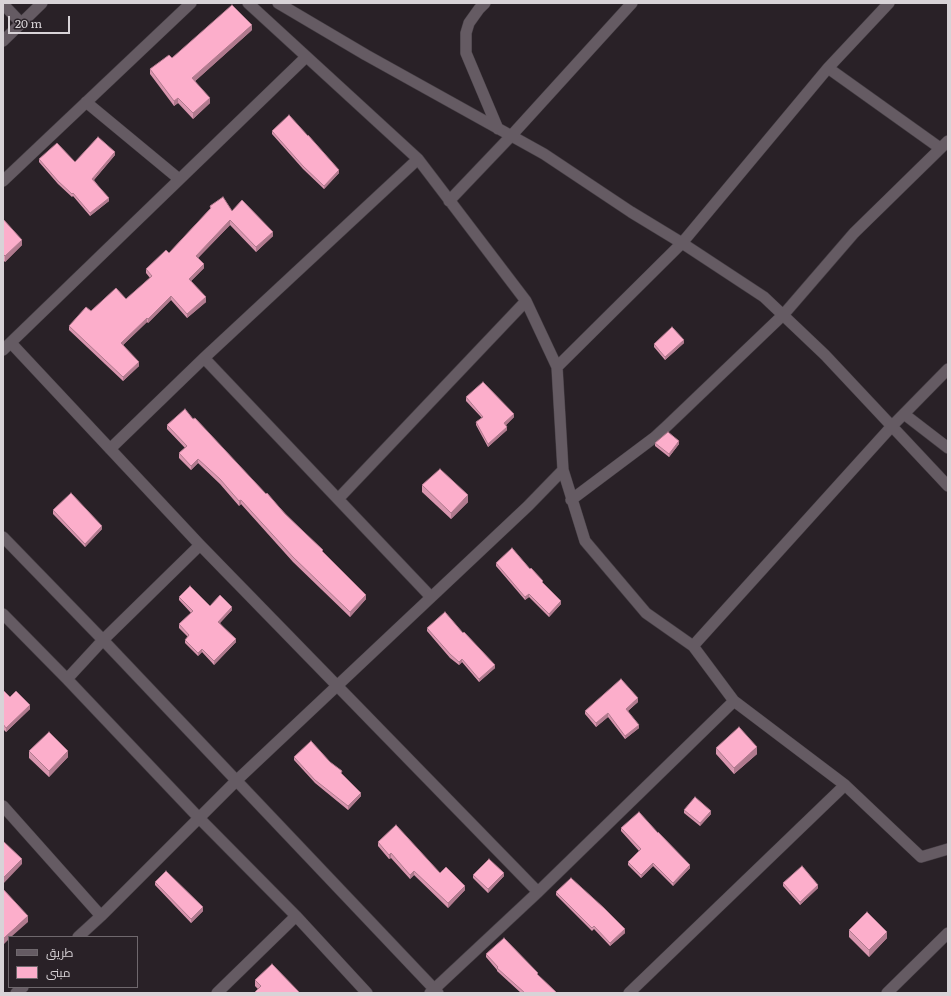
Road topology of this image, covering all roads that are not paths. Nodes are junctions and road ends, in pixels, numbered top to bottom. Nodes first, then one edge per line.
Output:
1 (42, 3) edge
2 (191, 3) edge
3 (248, 3) edge
4 (278, 3) edge
5 (485, 3) edge
6 (632, 3) edge
7 (3, 4) edge
8 (884, 5) edge
9 (21, 23) junction
10 (3, 41) edge
11 (306, 57) junction
12 (828, 68) junction
13 (86, 102) junction
14 (498, 128) junction
15 (511, 136) junction
16 (944, 145) edge
17 (418, 159) junction
18 (179, 180) junction
19 (3, 181) edge
20 (449, 201) junction
21 (682, 243) junction
22 (526, 301) junction
23 (784, 314) junction
24 (7, 346) edge
25 (204, 358) junction
26 (557, 367) junction
27 (948, 369) edge
28 (904, 414) junction
29 (892, 426) junction
30 (948, 448) edge
31 (110, 449) junction
32 (563, 470) junction
33 (948, 486) edge
34 (338, 499) junction
35 (571, 500) junction
36 (3, 537) edge
37 (200, 545) junction
38 (431, 597) junction
39 (3, 614) edge
40 (103, 640) junction
41 (692, 646) junction
42 (67, 679) junction
43 (337, 686) junction
44 (734, 701) junction
45 (236, 781) junction
46 (845, 785) junction
47 (3, 806) edge
48 (199, 818) junction
49 (948, 849) edge
50 (538, 892) junction
51 (101, 916) junction
52 (296, 916) junction
53 (948, 933) edge
54 (79, 936) edge
55 (434, 992) edge
56 (216, 993) edge
57 (367, 993) edge
58 (631, 993) edge
59 (887, 993) edge

1 - 9 street
2 - 13 street
3 - 11 street
4 - 14 street
5 - 14 street
6 - 15 street
7 - 9 street
8 - 12 street
9 - 10 street
11 - 17 street
11 - 18 street
12 - 16 street
12 - 21 street
13 - 18 street
13 - 19 street
14 - 15 street
15 - 20 street
15 - 21 street
16 - 23 street
17 - 20 street
17 - 25 street
18 - 24 street
20 - 22 street
21 - 23 street
21 - 26 street
22 - 26 street
22 - 34 street
23 - 29 street
23 - 35 street
24 - 31 street
25 - 31 street
25 - 34 street
26 - 32 street
27 - 28 street
28 - 29 street
28 - 30 street
29 - 33 street
29 - 41 street
31 - 37 street
32 - 35 street
32 - 38 street
34 - 38 street
35 - 41 street
36 - 40 street
37 - 40 street
37 - 43 street
38 - 43 street
39 - 42 street
40 - 42 street
40 - 45 street
41 - 44 street
42 - 48 street
43 - 45 street
43 - 50 street
44 - 46 street
44 - 50 street
45 - 48 street
45 - 55 street
46 - 49 street
46 - 58 street
47 - 51 street
48 - 51 street
48 - 52 street
50 - 55 street
51 - 54 street
52 - 56 street
52 - 57 street
53 - 59 street

